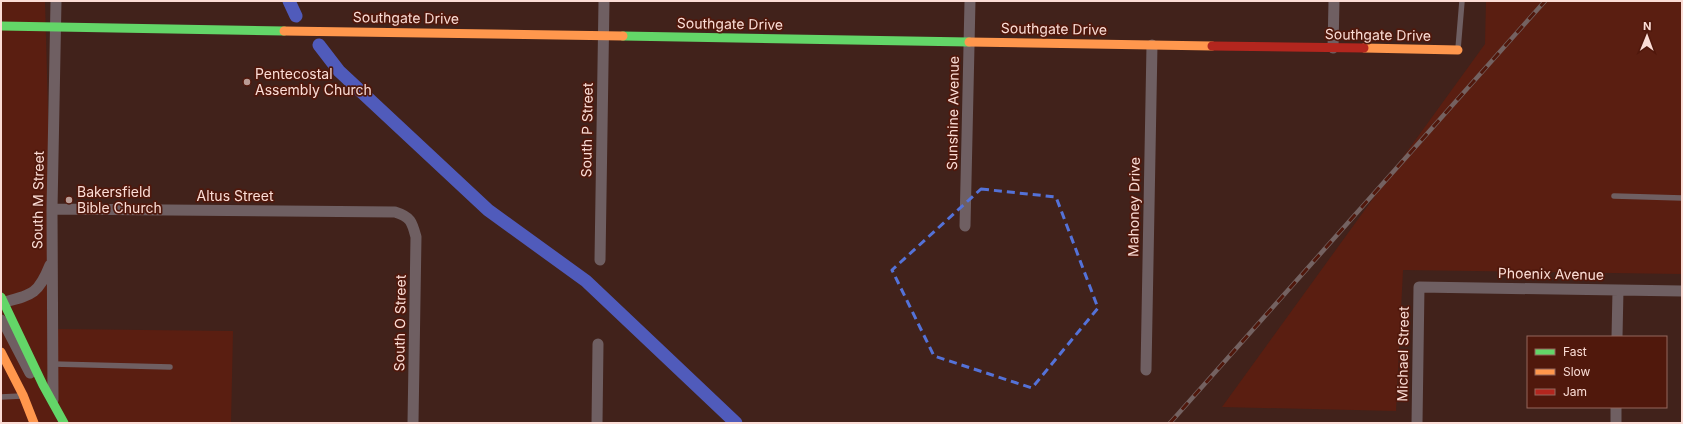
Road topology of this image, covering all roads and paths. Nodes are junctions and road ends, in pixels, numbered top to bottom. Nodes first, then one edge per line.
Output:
1 (56, 1) edge
2 (604, 1) edge
3 (970, 1) edge
4 (1334, 1) edge
5 (1462, 1) edge
6 (1, 26) edge
7 (56, 27) junction
8 (604, 36) junction
9 (969, 42) junction
10 (1152, 45) junction
11 (1333, 48) junction
12 (1458, 50) joint
13 (1614, 196) dead end
14 (1682, 198) edge
15 (52, 209) junction
16 (412, 223) joint
17 (965, 226) dead end
18 (52, 260) junction
19 (600, 260) dead end
20 (1419, 286) joint
21 (1618, 290) junction
22 (1682, 291) edge
23 (2, 300) edge
24 (1, 320) edge
25 (1617, 336) edge
26 (598, 344) dead end
27 (1, 352) edge
28 (53, 364) junction
29 (4, 366) edge
30 (170, 367) dead end
31 (1146, 370) dead end
32 (43, 385) junction
33 (24, 395) junction
34 (1, 397) edge
35 (53, 400) junction
36 (1616, 408) edge
37 (34, 423) edge
38 (64, 423) edge
39 (413, 423) edge
40 (597, 423) edge
41 (1417, 423) edge
42 (1616, 423) edge

1 - 7 street, South M Street
2 - 8 street, South P Street
3 - 9 street, Sunshine Avenue
4 - 11 street
5 - 12 lane
6 - 7 street, Southgate Drive
7 - 8 street, Southgate Drive
7 - 15 street, South M Street
8 - 9 street, Southgate Drive
8 - 19 street, South P Street
9 - 10 street, Southgate Drive
9 - 17 street, Sunshine Avenue
10 - 11 street, Southgate Drive
10 - 31 street, Mahoney Drive
11 - 12 street, Southgate Drive
13 - 14 lane
15 - 16 street, Altus Street
15 - 18 street, South M Street
16 - 39 street, South O Street
18 - 23 street
18 - 28 street, South M Street
20 - 21 street, Phoenix Avenue
20 - 41 street, Michael Street
21 - 22 street, Phoenix Avenue
21 - 25 street
23 - 32 street
24 - 32 street
26 - 40 street
27 - 29 street
28 - 30 lane
28 - 35 street, South M Street
29 - 33 street
32 - 35 street
33 - 34 lane
33 - 37 street
35 - 38 street
36 - 42 street

